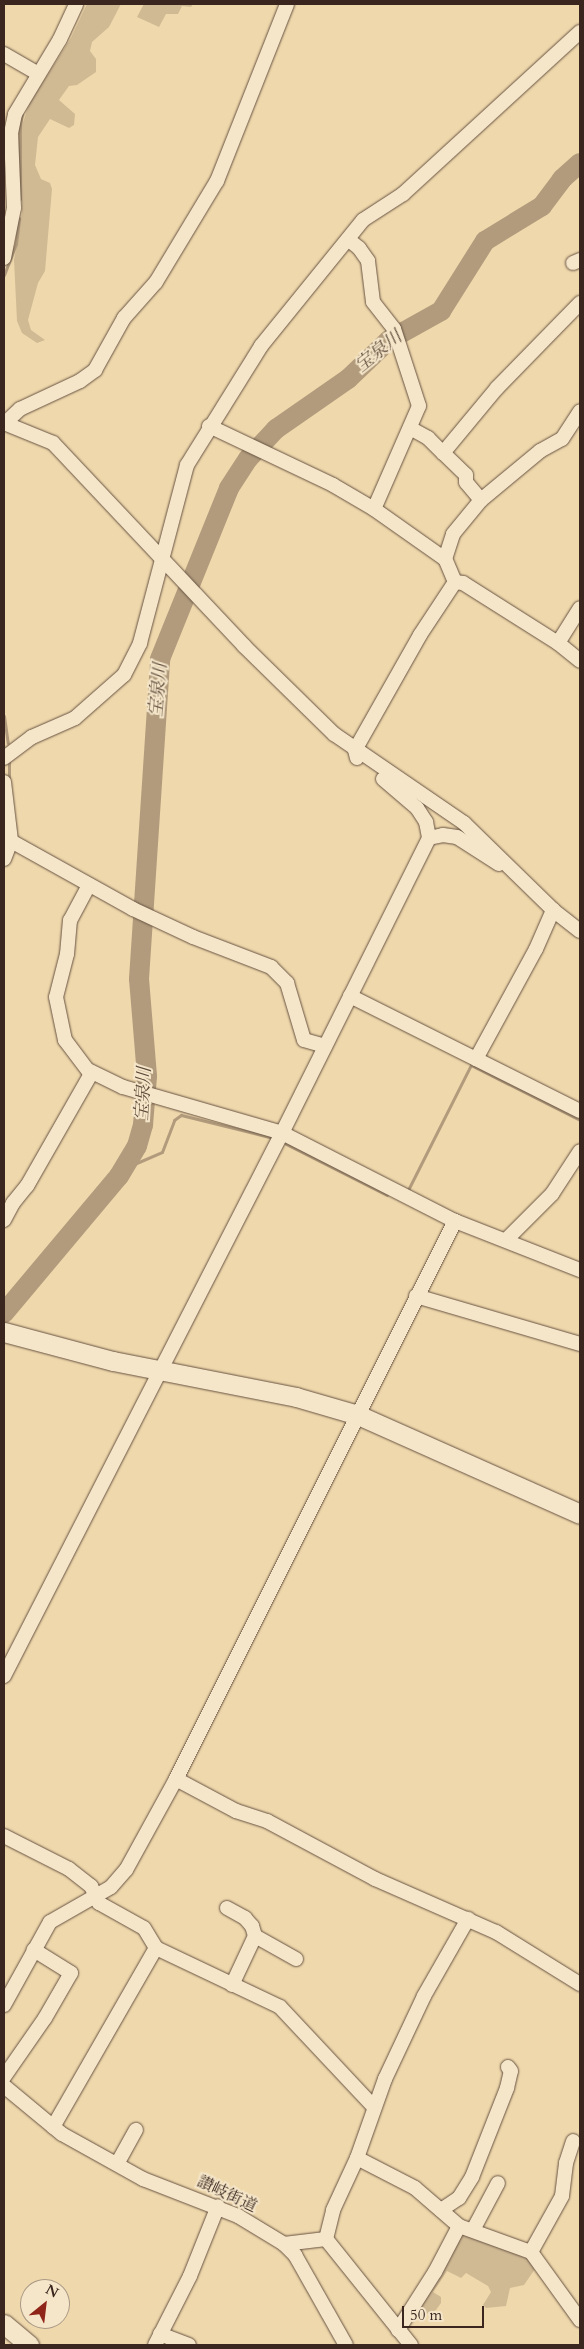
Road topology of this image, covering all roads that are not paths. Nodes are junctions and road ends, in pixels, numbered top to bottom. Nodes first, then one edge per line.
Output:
1 (76, 4) edge
2 (287, 4) edge
3 (580, 32) edge
4 (4, 54) edge
5 (38, 74) junction
6 (348, 240) junction
7 (4, 258) edge
8 (580, 303) edge
9 (580, 411) edge
10 (4, 423) edge
11 (210, 426) junction
12 (410, 428) junction
13 (443, 454) junction
14 (482, 500) junction
15 (374, 509) junction
16 (163, 557) junction
17 (446, 559) junction
18 (455, 582) junction
19 (580, 608) edge
20 (558, 643) junction
21 (580, 661) edge
22 (355, 750) junction
23 (4, 758) edge
24 (4, 782) edge
25 (429, 838) junction
26 (12, 841) junction
27 (4, 859) edge
28 (514, 869) junction
29 (89, 885) junction
30 (553, 910) junction
31 (580, 930) edge
32 (350, 996) junction
33 (304, 1040) junction
34 (325, 1046) junction
35 (476, 1059) junction
36 (315, 1068) junction
37 (92, 1072) junction
38 (580, 1111) edge
39 (282, 1133) junction
40 (580, 1151) edge
41 (4, 1220) edge
42 (455, 1221) junction
43 (507, 1239) junction
44 (580, 1270) edge
45 (416, 1296) junction
46 (4, 1332) edge
47 (580, 1344) edge
48 (160, 1371) junction
49 (358, 1415) junction
50 (580, 1514) edge
51 (4, 1676) edge
52 (176, 1779) junction
53 (4, 1836) edge
54 (96, 1896) junction
55 (227, 1908) dead end
56 (468, 1919) junction
57 (255, 1936) junction
58 (156, 1948) junction
59 (34, 1950) junction
60 (296, 1959) dead end
61 (580, 1984) edge
62 (232, 1985) junction
63 (4, 2005) edge
64 (508, 2067) dead end
65 (4, 2077) edge
66 (4, 2086) edge
67 (374, 2107) junction
68 (53, 2127) junction
69 (136, 2130) dead end
70 (573, 2141) dead end
71 (357, 2158) junction
72 (117, 2164) junction
73 (498, 2183) dead end
74 (218, 2206) junction
75 (441, 2210) junction
76 (459, 2226) junction
77 (473, 2230) junction
78 (326, 2239) junction
79 (284, 2244) junction
80 (531, 2252) junction
81 (580, 2320) edge
82 (4, 2324) edge
83 (398, 2330) junction
84 (158, 2340) edge
85 (28, 2345) edge
86 (189, 2345) edge
87 (346, 2345) edge
88 (411, 2345) edge

1 - 5 street
2 - 10 street
3 - 6 street
4 - 5 street
5 - 7 street
6 - 11 street
6 - 12 street
8 - 13 street
9 - 14 street
10 - 16 street
11 - 15 street
11 - 16 street
12 - 13 street
12 - 15 street
13 - 14 street
14 - 17 street
15 - 17 street
16 - 22 street
16 - 23 street
17 - 18 street
18 - 20 street
18 - 22 street
19 - 20 street
20 - 21 street
22 - 25 street
22 - 28 street
24 - 26 street
25 - 28 street
25 - 32 street
26 - 27 street
26 - 29 street
28 - 30 street
29 - 33 street
29 - 37 street
30 - 31 street
30 - 35 street
32 - 34 street
32 - 35 street
33 - 34 street
33 - 36 street
34 - 36 street
35 - 38 street
36 - 39 street
37 - 39 street
37 - 41 street
39 - 42 street
39 - 48 street
40 - 43 street
42 - 43 street
42 - 45 street
43 - 44 street
45 - 47 street
45 - 49 street
46 - 48 street
48 - 49 street
48 - 51 street
49 - 50 street
49 - 52 street
52 - 54 street
52 - 56 street
53 - 54 street
54 - 58 street
54 - 59 street
55 - 57 street
56 - 61 street
56 - 67 street
57 - 60 street
57 - 62 street
58 - 62 street
58 - 68 street
59 - 63 street
59 - 65 street
62 - 67 street
64 - 75 street
66 - 68 street, 讃岐街道
67 - 71 street
68 - 72 street, 讃岐街道
69 - 72 street
70 - 80 street
71 - 75 street
71 - 78 street
72 - 74 street, 讃岐街道
73 - 77 street
74 - 79 street, 讃岐街道
74 - 84 street
75 - 76 street
76 - 77 street
76 - 83 street
77 - 80 street
78 - 79 street
78 - 83 street
79 - 87 street
80 - 81 street
82 - 85 street
83 - 88 street
84 - 86 street

